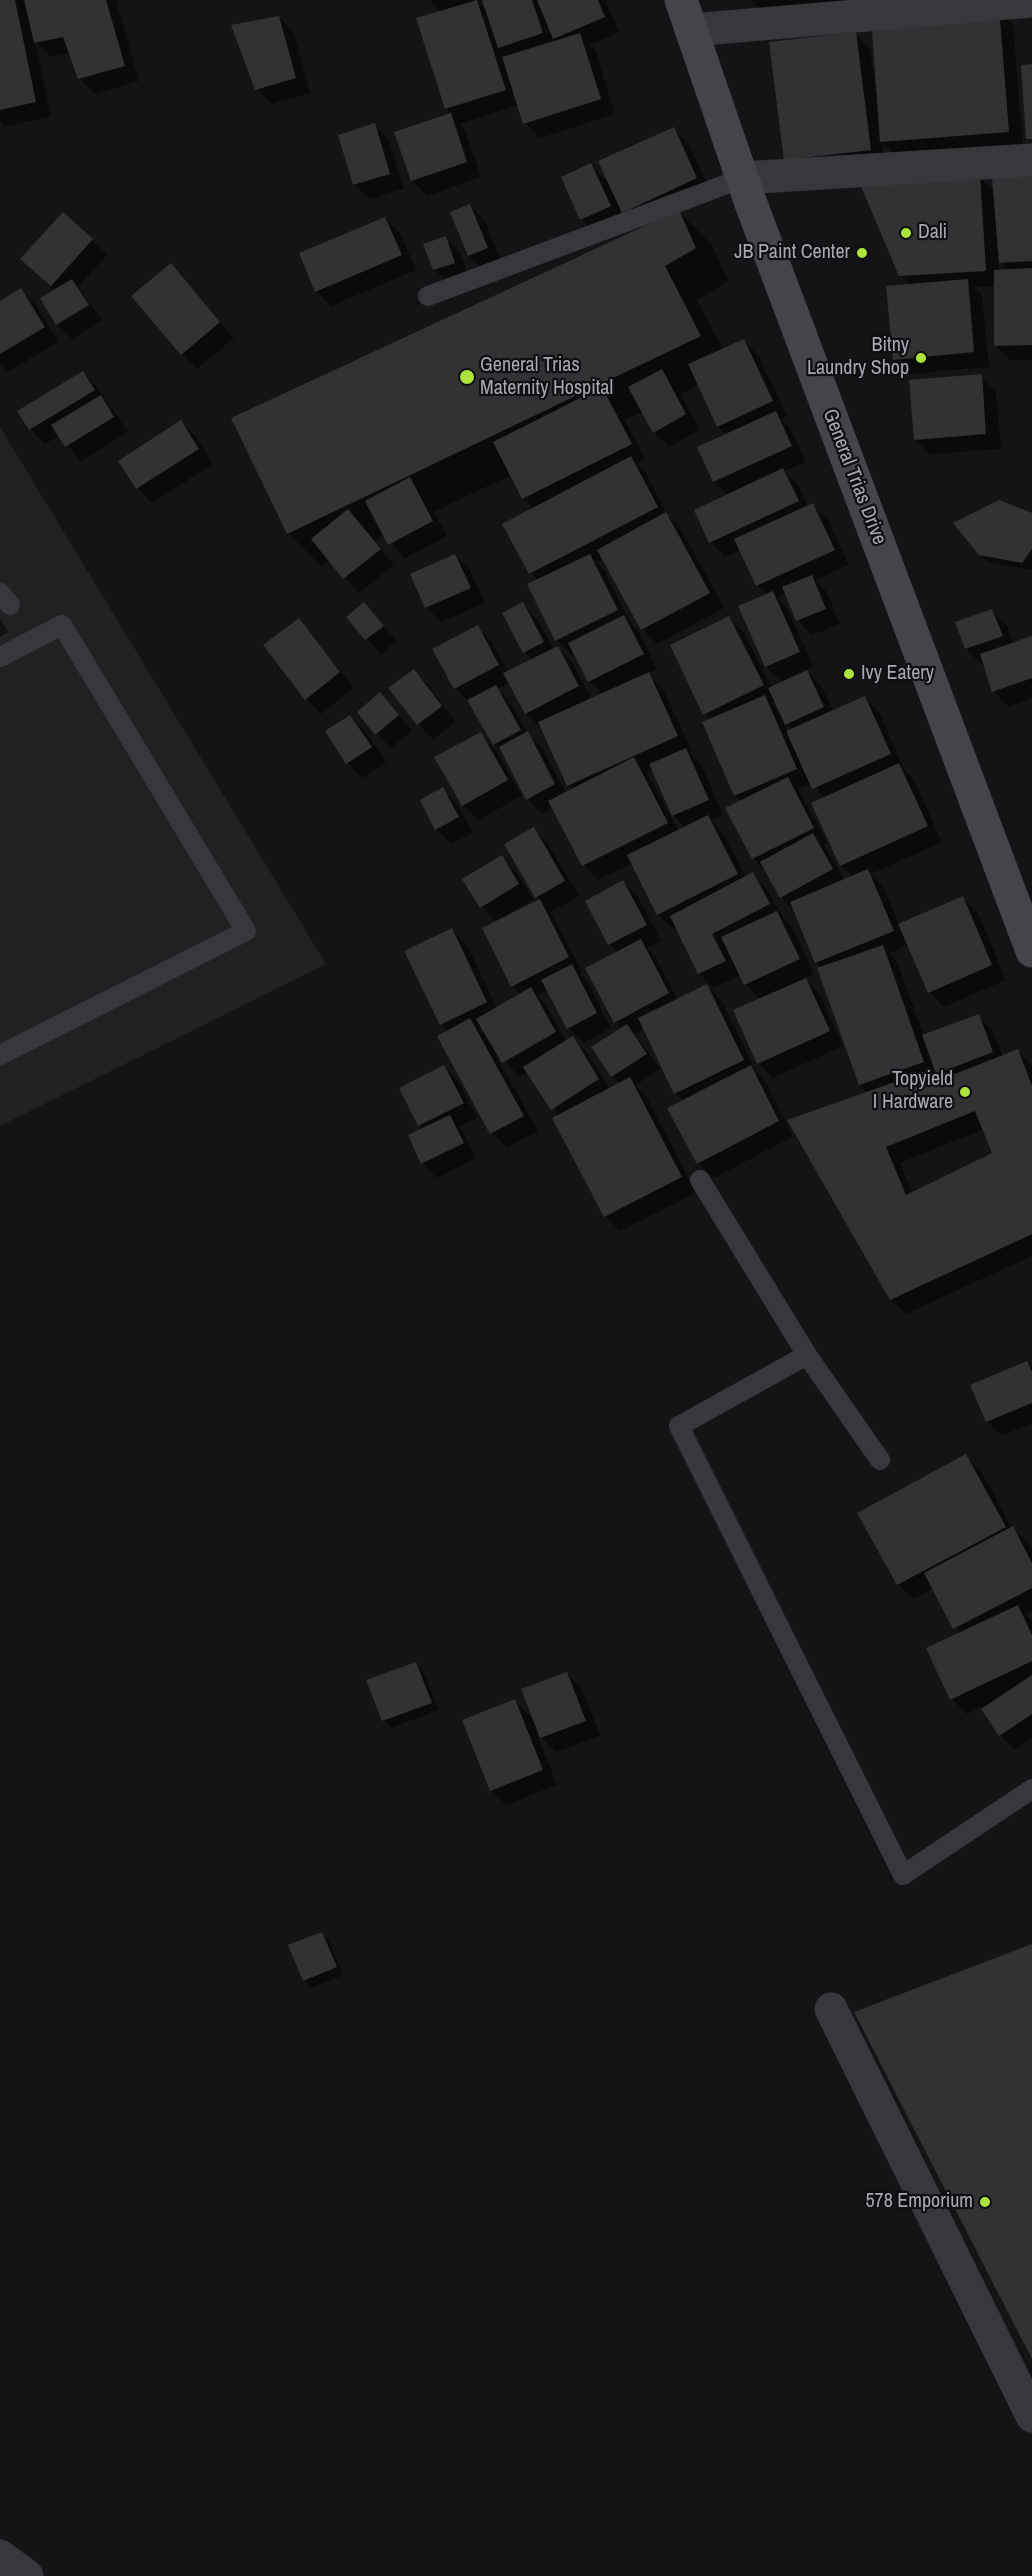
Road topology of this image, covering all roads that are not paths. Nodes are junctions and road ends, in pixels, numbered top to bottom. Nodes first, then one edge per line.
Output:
1 (681, 0) edge
2 (1032, 1) edge
3 (691, 30) junction
4 (1032, 160) edge
5 (743, 178) junction
6 (429, 296) dead end
7 (0, 657) edge
8 (1032, 951) edge
9 (0, 1055) edge
10 (700, 1180) dead end
11 (807, 1355) junction
12 (880, 1460) dead end
13 (1032, 1789) edge
14 (831, 2009) dead end
15 (1032, 2416) edge
16 (0, 2556) edge
17 (27, 2576) edge

1 - 3 main road, General Trias Drive
2 - 3 street
3 - 5 main road, General Trias Drive
4 - 5 street
5 - 6 lane
5 - 8 main road, General Trias Drive
7 - 9 lane
10 - 11 lane
11 - 12 lane
11 - 13 lane
14 - 15 street
16 - 17 street

